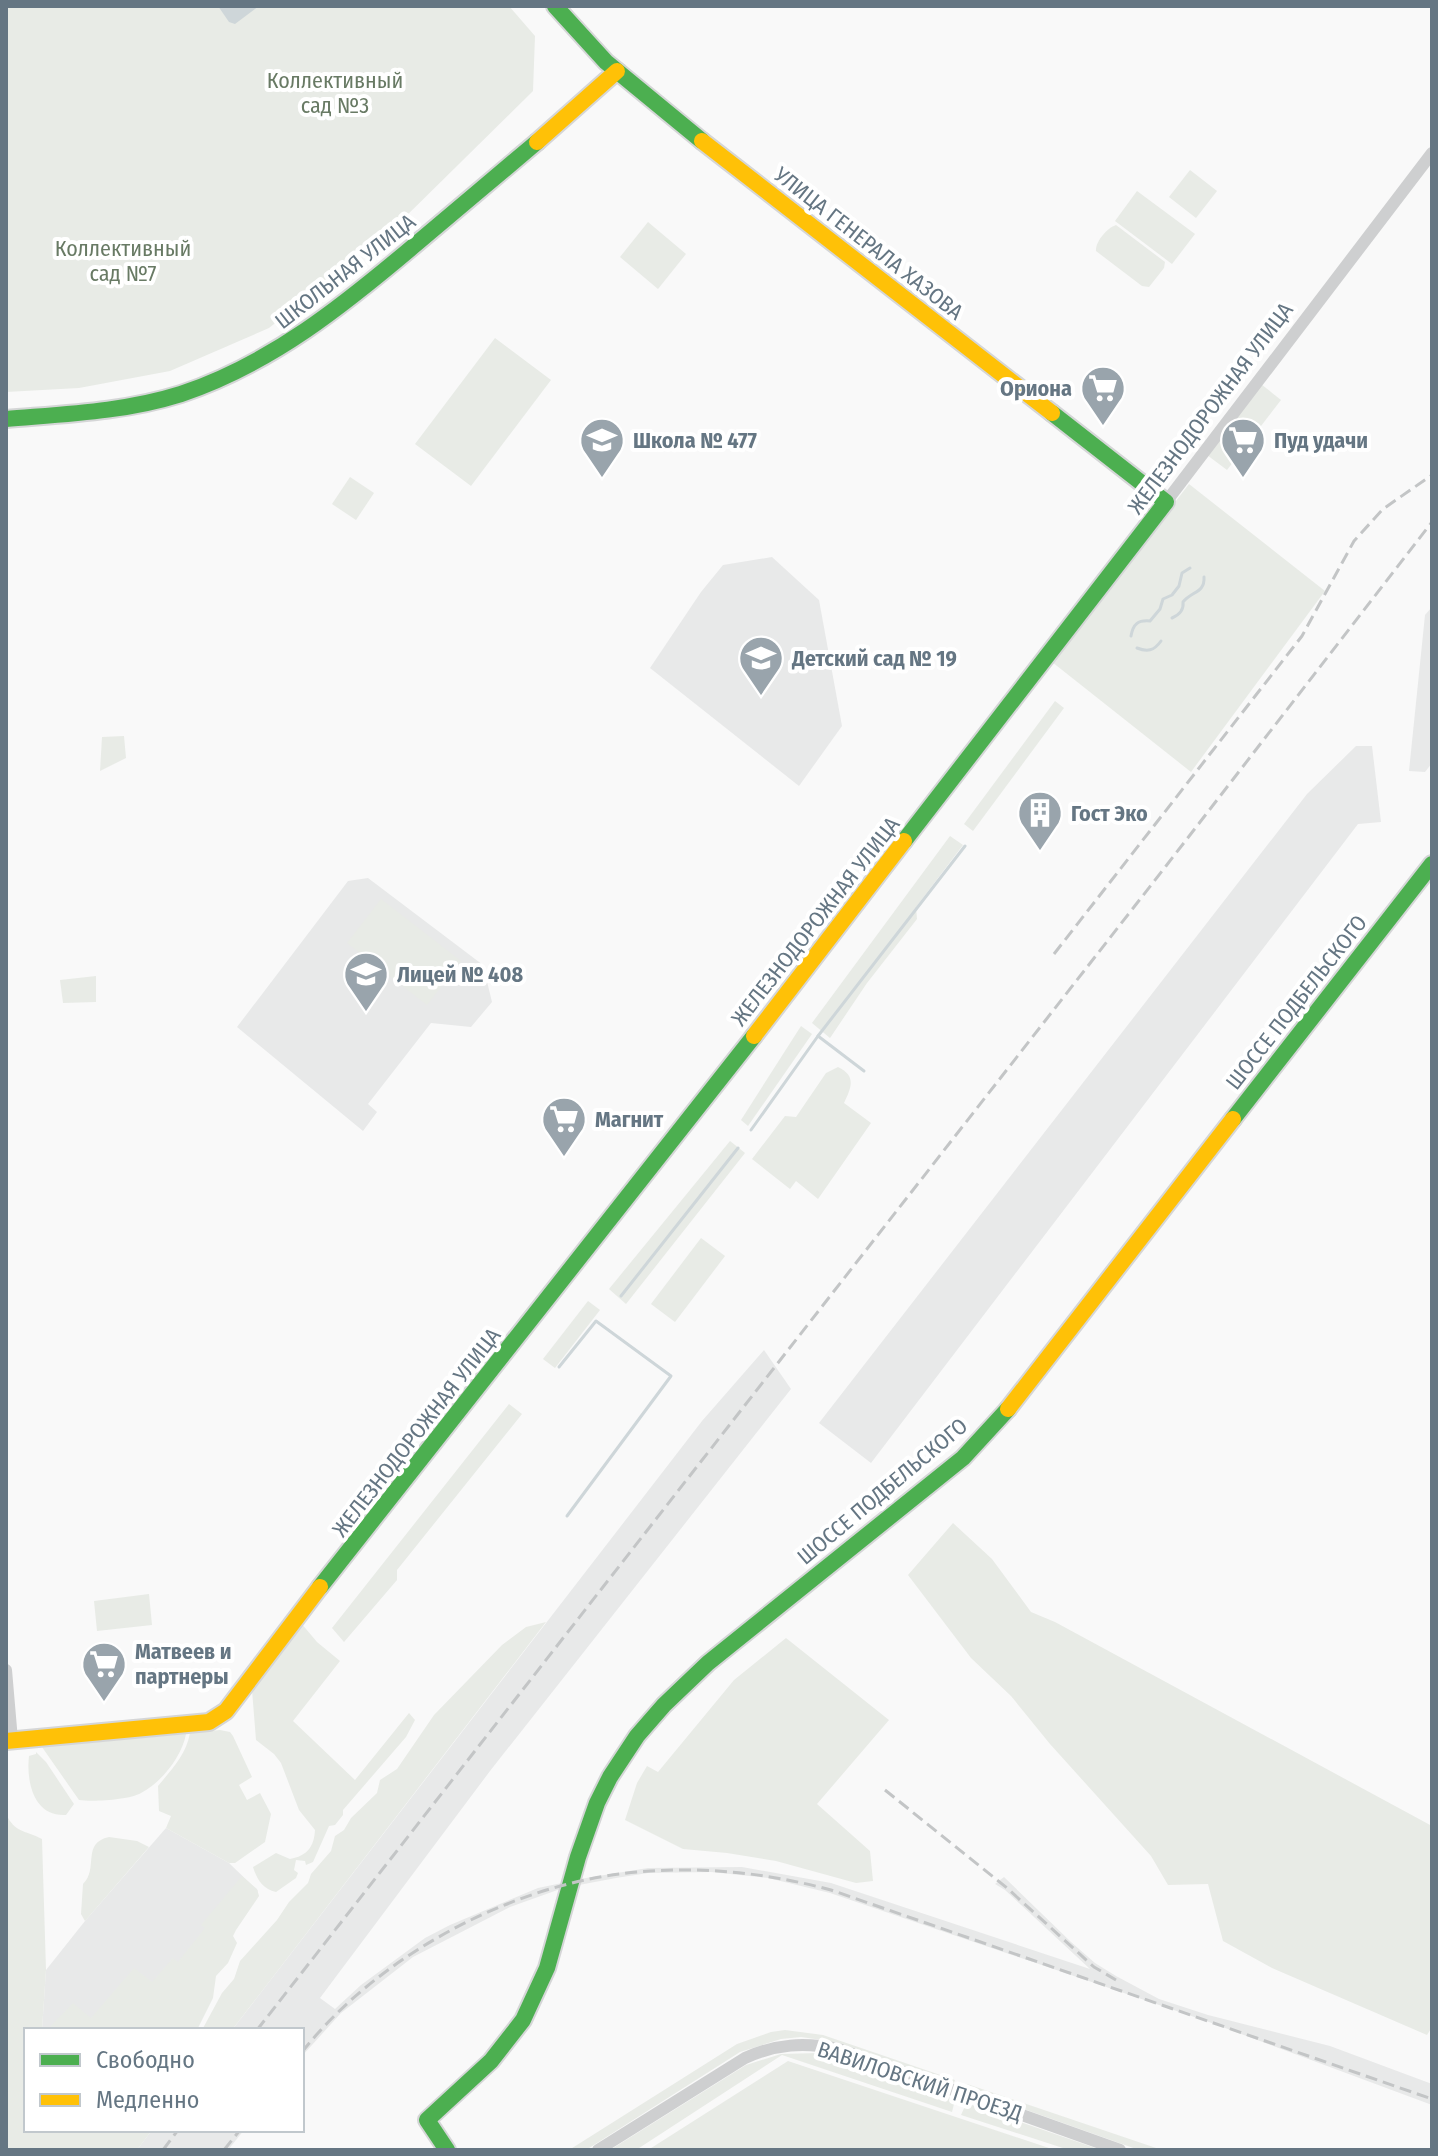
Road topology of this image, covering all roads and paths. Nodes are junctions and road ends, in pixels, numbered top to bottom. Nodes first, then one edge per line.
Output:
1 (555, 6) edge
2 (617, 71) junction
3 (1432, 153) edge
4 (6, 419) edge
5 (1166, 502) junction
6 (1432, 864) edge
7 (6, 1670) edge
8 (9, 1741) edge
9 (447, 2150) edge
10 (598, 2150) edge
11 (1120, 2150) edge

1 - 2 street, УЛИЦА ГЕНЕРАЛА ХАЗОВА
2 - 4 street, ШКОЛЬНАЯ УЛИЦА
2 - 5 street, УЛИЦА ГЕНЕРАЛА ХАЗОВА
3 - 5 street, ЖЕЛЕЗНОДОРОЖНАЯ УЛИЦА
5 - 8 street, ЖЕЛЕЗНОДОРОЖНАЯ УЛИЦА
6 - 9 street, ШОССЕ ПОДБЕЛЬСКОГО
7 - 8 street
10 - 11 street, ВАВИЛОВСКИЙ ПРОЕЗД

